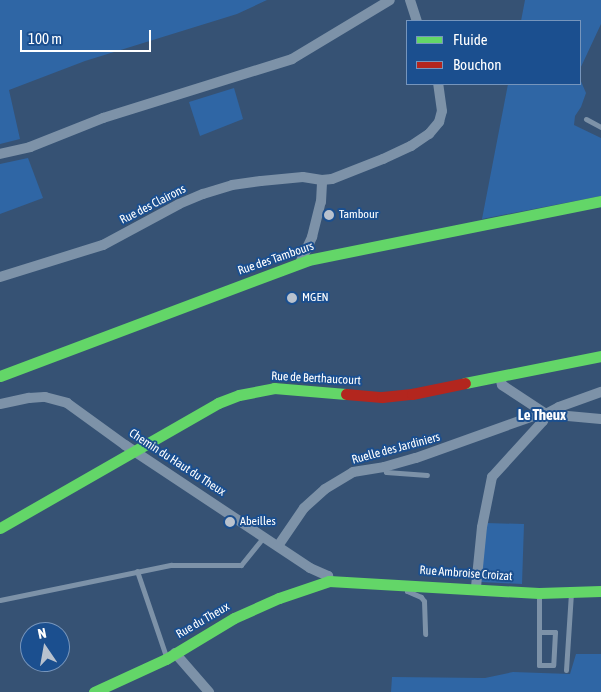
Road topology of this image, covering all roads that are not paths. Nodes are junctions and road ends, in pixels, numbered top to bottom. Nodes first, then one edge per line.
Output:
1 (390, 0) edge
2 (410, 0) edge
3 (417, 20) edge
4 (438, 85) edge
5 (586, 118) dead end
6 (601, 127) edge
7 (0, 154) edge
8 (322, 180) junction
9 (601, 201) edge
10 (312, 237) junction
11 (322, 258) junction
12 (300, 264) junction
13 (0, 277) edge
14 (601, 356) edge
15 (0, 376) edge
16 (500, 377) junction
17 (601, 392) edge
18 (0, 404) edge
19 (546, 414) junction
20 (601, 419) edge
21 (135, 450) junction
22 (384, 467) junction
23 (427, 475) dead end
24 (0, 528) edge
25 (265, 536) junction
26 (278, 546) junction
27 (137, 571) junction
28 (329, 581) junction
29 (407, 584) junction
30 (476, 587) junction
31 (601, 591) edge
32 (540, 592) junction
33 (571, 592) junction
34 (0, 600) edge
35 (539, 632) junction
36 (425, 634) dead end
37 (171, 656) junction
38 (566, 670) dead end
39 (94, 692) edge
40 (209, 692) edge

1 - 7 street
2 - 3 street
4 - 8 street, Rue des Clairons
5 - 6 lane
8 - 10 street
8 - 13 street, Rue des Clairons
9 - 11 main road, Rue des Tambours
10 - 11 street
10 - 12 street
11 - 12 main road, Rue des Tambours
12 - 15 main road, Rue des Tambours
14 - 16 main road, Rue de Berthaucourt
16 - 19 street
16 - 21 main road, Rue de Berthaucourt
17 - 19 street
18 - 21 street, Chemin du Haut du Theux
19 - 20 street
19 - 22 street, Ruelle des Jardiniers
19 - 30 street
21 - 24 main road, Rue de Berthaucourt
21 - 25 street, Chemin du Haut du Theux
22 - 23 lane
22 - 26 street, Ruelle des Jardiniers
25 - 26 street, Chemin du Haut du Theux
25 - 27 lane
26 - 28 street, Chemin du Haut du Theux
27 - 34 lane
27 - 37 lane
28 - 29 main road, Rue Ambroise Croizat
28 - 37 main road, Rue du Theux
29 - 30 main road, Rue Ambroise Croizat
29 - 36 lane
30 - 32 main road, Rue Ambroise Croizat
31 - 33 main road, Rue Ambroise Croizat
32 - 33 main road, Rue Ambroise Croizat
32 - 35 lane
33 - 38 lane
35 - 35 lane
37 - 39 main road, Rue du Theux
37 - 40 street

